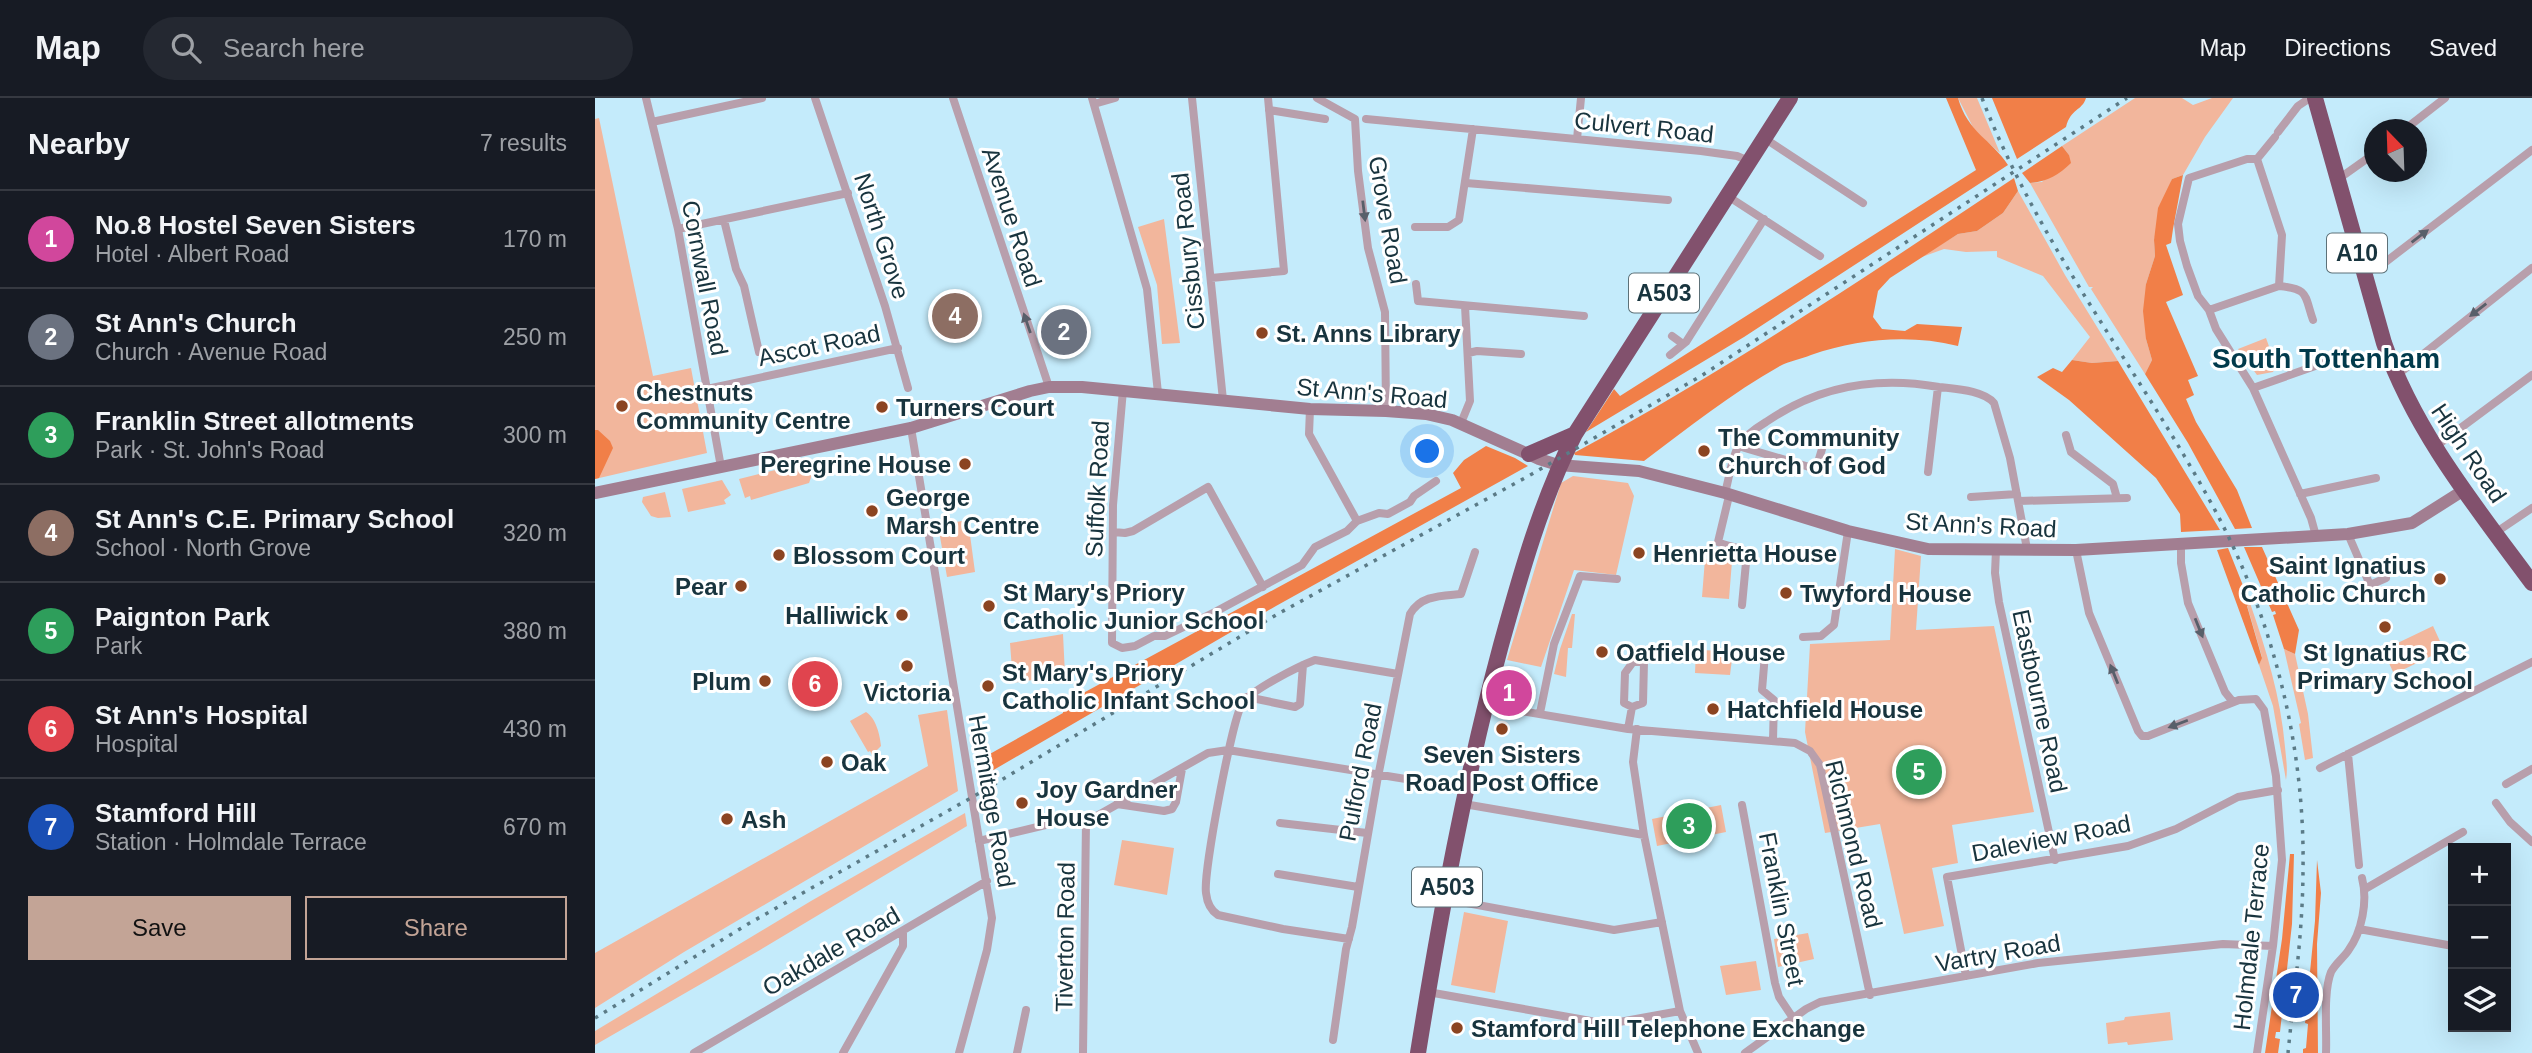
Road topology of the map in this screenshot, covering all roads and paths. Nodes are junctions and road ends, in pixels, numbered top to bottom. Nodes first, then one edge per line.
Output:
1 (646, 98) edge
2 (762, 98) edge
3 (815, 98) edge
4 (953, 98) edge
5 (1115, 98) edge
6 (1192, 98) edge
7 (1268, 98) edge
8 (1317, 98) edge
9 (1581, 98) edge
10 (1790, 98) edge
11 (2313, 98) edge
12 (2445, 98) edge
13 (1093, 101) edge
14 (1269, 110) junction
15 (1325, 119) dead end
16 (1366, 119) dead end
17 (2419, 119) edge
18 (652, 122) junction
19 (1473, 129) junction
20 (1764, 138) junction
21 (1577, 139) junction
22 (2532, 150) edge
23 (2257, 159) junction
24 (1749, 160) junction
25 (2364, 161) edge
26 (2336, 180) junction
27 (1466, 183) junction
28 (848, 193) junction
29 (1726, 195) junction
30 (1668, 200) dead end
31 (1863, 202) dead end
32 (724, 219) junction
33 (1764, 219) junction
34 (1415, 227) dead end
35 (678, 229) junction
36 (1820, 256) dead end
37 (2532, 268) edge
38 (2363, 274) junction
39 (1211, 278) junction
40 (1416, 284) dead end
41 (2279, 286) junction
42 (1465, 306) junction
43 (2209, 310) junction
44 (1584, 316) dead end
45 (2313, 320) dead end
46 (1672, 336) dead end
47 (1683, 344) junction
48 (898, 348) junction
49 (759, 352) dead end
50 (1468, 353) junction
51 (1521, 354) dead end
52 (1670, 355) dead end
53 (2338, 358) dead end
54 (2532, 375) edge
55 (2396, 376) junction
56 (1049, 387) junction
57 (1938, 387) junction
58 (908, 388) dead end
59 (2253, 388) junction
60 (707, 389) junction
61 (1123, 390) junction
62 (1158, 393) junction
63 (1223, 400) junction
64 (1310, 409) junction
65 (1386, 411) junction
66 (1461, 424) junction
67 (911, 428) junction
68 (1575, 434) junction
69 (2066, 435) dead end
70 (1738, 446) junction
71 (2435, 447) junction
72 (1822, 449) dead end
73 (1529, 454) junction
74 (1558, 465) junction
75 (721, 467) junction
76 (1928, 472) dead end
77 (2376, 478) dead end
78 (1436, 481) dead end
79 (2464, 490) junction
80 (595, 493) edge
81 (1727, 494) junction
82 (2300, 494) junction
83 (1971, 497) dead end
84 (2018, 498) junction
85 (2117, 498) junction
86 (2127, 498) dead end
87 (2532, 508) edge
88 (1357, 521) junction
89 (1848, 531) junction
90 (1113, 532) junction
91 (2495, 533) junction
92 (2348, 534) junction
93 (2316, 536) junction
94 (2181, 543) junction
95 (1996, 550) junction
96 (2027, 550) junction
97 (2077, 550) junction
98 (1475, 552) dead end
99 (2386, 578) dead end
100 (1617, 579) dead end
101 (2532, 583) edge
102 (1263, 587) junction
103 (1742, 605) dead end
104 (1803, 637) dead end
105 (1765, 654) dead end
106 (2532, 662) edge
107 (1303, 665) junction
108 (1398, 674) junction
109 (1247, 697) junction
110 (2234, 702) junction
111 (1485, 705) junction
112 (1632, 707) junction
113 (1540, 713) junction
114 (1633, 729) junction
115 (1773, 740) junction
116 (1228, 750) junction
117 (2348, 754) junction
118 (2320, 768) dead end
119 (1182, 769) junction
120 (2532, 769) edge
121 (1379, 774) junction
122 (2506, 784) dead end
123 (2278, 790) junction
124 (1466, 797) junction
125 (2497, 803) dead end
126 (1117, 804) junction
127 (1742, 805) dead end
128 (1086, 822) junction
129 (1280, 823) dead end
130 (2463, 832) dead end
131 (1367, 833) junction
132 (1644, 835) junction
133 (2530, 838) edge
134 (979, 841) junction
135 (2055, 860) junction
136 (2359, 865) dead end
137 (1278, 874) dead end
138 (2363, 878) dead end
139 (987, 881) junction
140 (1358, 887) junction
141 (2365, 889) junction
142 (1445, 899) junction
143 (1662, 922) junction
144 (2359, 929) junction
145 (903, 932) junction
146 (1349, 939) junction
147 (2448, 945) edge
148 (2273, 946) junction
149 (1966, 976) junction
150 (1428, 992) junction
151 (1870, 995) junction
152 (1026, 1010) dead end
153 (1680, 1012) junction
154 (1793, 1018) junction
155 (1333, 1040) dead end
156 (694, 1053) edge
157 (843, 1053) edge
158 (959, 1053) edge
159 (1017, 1053) edge
160 (1083, 1053) edge
161 (1418, 1053) edge
162 (1698, 1053) edge
163 (1745, 1053) edge
164 (2257, 1053) edge
165 (2326, 1053) edge

1 - 18 street, Cornwall Road
2 - 18 street
3 - 28 street, North Grove
56 -> 4 street, Avenue Road
5 - 13 street
6 - 39 street, Cissbury Road
7 - 14 street
8 -> 65 street, Grove Road
9 - 21 street
10 - 20 highway, A503
11 - 23 street
11 - 26 highway, High Road / A10
12 - 17 street
13 - 62 street
14 - 15 street
14 - 39 street
16 - 19 street, Culvert Road
18 - 35 street, Cornwall Road
19 - 21 street, Culvert Road
19 - 27 street
20 - 24 highway, A503
20 - 31 street
21 - 24 street, Culvert Road
38 -> 22 street
23 - 41 street
23 - 43 street
24 - 29 highway, A503
25 - 26 street
26 - 38 highway, High Road / A10
27 - 30 street
27 - 34 street
28 - 32 street
28 - 48 street, North Grove
29 - 33 street
29 - 68 highway, A503
32 - 35 street
32 - 49 street
33 - 36 street
33 - 47 street
35 - 60 street, Cornwall Road
37 -> 55 street
38 - 55 highway, High Road / A10
39 - 63 street, Cissbury Road
40 - 42 street
41 - 43 street
41 - 45 street
42 - 44 street
42 - 50 street
43 - 59 street
46 - 47 street
47 - 52 street
48 - 58 street, North Grove
48 - 60 street, Ascot Road
50 - 51 street
50 - 66 street
53 - 59 street
54 - 71 street
55 - 71 highway, High Road / A10
56 - 61 main road, St Ann's Road
56 - 67 main road, St Ann's Road
57 - 70 street
57 - 76 street
57 - 84 street
59 - 82 street
60 - 75 street, Cornwall Road
61 - 62 main road, St Ann's Road
61 - 90 street, Suffolk Road
62 - 63 main road, St Ann's Road
63 - 64 main road, St Ann's Road
64 - 65 main road, St Ann's Road
64 - 88 street
65 - 66 main road, St Ann's Road
66 - 73 main road, St Ann's Road
67 - 75 main road, St Ann's Road
67 - 134 street, Hermitage Road
68 - 73 highway
68 - 74 highway, A503
69 - 85 street
70 - 72 street
70 - 81 street
71 - 79 highway, High Road / A10
73 - 74 main road, St Ann's Road
74 - 81 main road, St Ann's Road
74 - 111 highway, A503
75 - 80 main road, St Ann's Road
77 - 82 street
78 - 88 street, Suffolk Road
79 - 91 highway, High Road / A10
79 - 92 main road, St Ann's Road
81 - 89 main road, St Ann's Road
81 - 103 street
82 - 93 street
83 - 84 street
84 - 85 street
84 - 96 street
85 - 86 street
87 - 91 street
88 - 102 street, Suffolk Road
89 - 95 main road, St Ann's Road
89 - 104 street
90 - 102 street
90 - 102 street, Suffolk Road
91 - 101 highway, High Road / A10
92 - 93 main road, St Ann's Road
92 - 99 street
93 - 94 main road, St Ann's Road
94 - 97 main road, St Ann's Road
94 -> 110 street
95 - 96 main road, St Ann's Road
95 - 135 street, Eastbourne Road
96 - 97 main road, St Ann's Road
110 -> 97 street
98 - 108 street, Pulford Road
100 - 113 street
105 - 115 street
106 - 117 street
107 - 108 street
107 - 109 street
107 - 109 street
108 - 121 street, Pulford Road
109 - 116 street
110 - 123 street, Holmdale Terrace
111 - 113 street, Richmond Road
111 - 124 highway, A503
112 - 112 street
112 - 114 street
113 - 114 street, Richmond Road
114 - 115 street, Richmond Road
114 - 132 street
115 - 151 street, Richmond Road
116 - 119 street
116 - 121 street
116 - 146 street
117 - 118 street
117 - 136 street
119 - 126 street
119 - 126 street
120 - 122 street
121 - 124 street
121 - 131 street, Pulford Road
123 - 135 street, Daleview Road
123 - 148 street, Holmdale Terrace
124 - 132 street
124 - 142 highway, A503
125 - 133 street
126 - 128 street
127 - 154 street, Franklin Street
128 - 134 street
128 - 160 street, Tiverton Road
129 - 131 street
130 - 141 street
131 - 140 street, Pulford Road
132 - 143 street
134 - 139 street, Hermitage Road
135 - 149 street, Daleview Road
137 - 140 street
138 - 141 street
139 - 145 street, Oakdale Road
139 - 158 street, Hermitage Road
140 - 146 street, Pulford Road
141 - 144 street
142 - 143 street
142 - 150 highway, A503
143 - 153 street
144 - 147 street
144 - 165 street
145 - 156 street, Oakdale Road
145 - 157 street
146 - 155 street, Pulford Road
148 - 149 street, Vartry Road
148 - 164 street, Holmdale Terrace
149 - 151 street, Vartry Road
150 - 153 street
150 - 161 highway, A503
151 - 154 street, Vartry Road
152 - 159 street
153 - 162 street
154 - 163 street, Vartry Road

